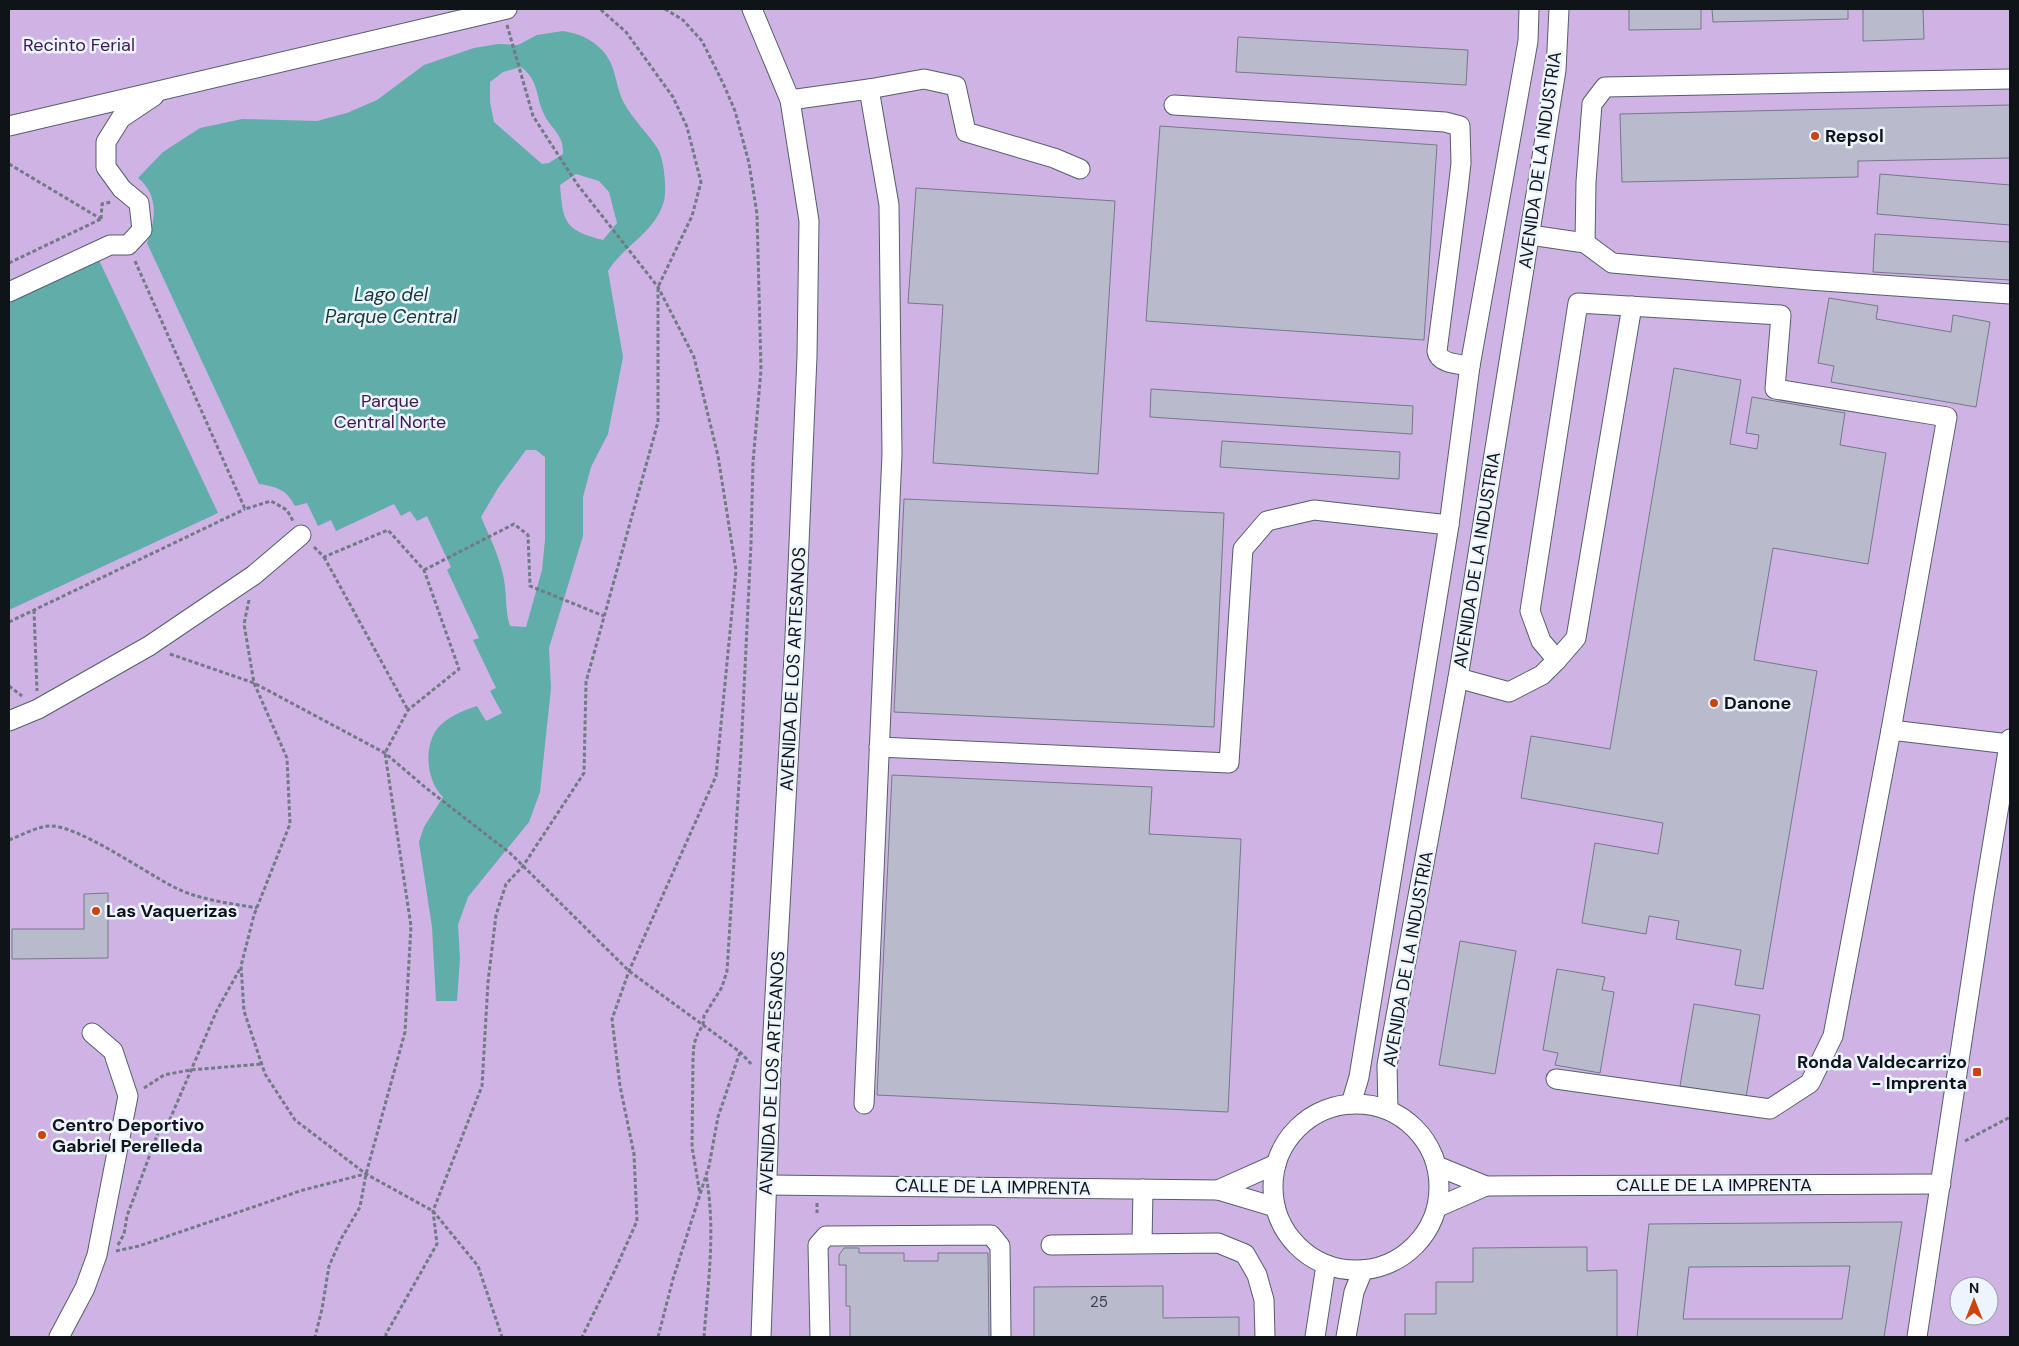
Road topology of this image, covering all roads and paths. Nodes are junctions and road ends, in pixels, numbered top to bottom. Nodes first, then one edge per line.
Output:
1 (507, 9) edge
2 (600, 9) edge
3 (665, 9) edge
4 (752, 9) edge
5 (1529, 9) edge
6 (1559, 9) edge
7 (511, 42) dead end
8 (2010, 79) edge
9 (869, 89) junction
10 (164, 90) junction
11 (790, 100) junction
12 (1174, 105) dead end
13 (9, 126) edge
14 (9, 164) edge
15 (1080, 169) dead end
16 (117, 200) dead end
17 (100, 219) junction
18 (1530, 235) junction
19 (1585, 242) junction
20 (128, 245) junction
21 (9, 263) edge
22 (658, 287) junction
23 (9, 292) edge
24 (2010, 294) edge
25 (1632, 306) junction
26 (1470, 366) junction
27 (245, 509) junction
28 (1449, 525) junction
29 (301, 535) junction
30 (324, 557) junction
31 (424, 570) junction
32 (254, 575) junction
33 (34, 610) junction
34 (604, 616) junction
35 (9, 622) edge
36 (149, 646) junction
37 (1557, 660) junction
38 (1458, 678) junction
39 (254, 683) junction
40 (38, 709) junction
41 (408, 710) junction
42 (9, 721) edge
43 (1891, 730) junction
44 (2010, 742) edge
45 (879, 747) junction
46 (385, 753) junction
47 (9, 840) edge
48 (523, 866) junction
49 (257, 908) junction
50 (241, 966) junction
51 (629, 971) junction
52 (703, 1025) junction
53 (92, 1034) dead end
54 (740, 1052) junction
55 (261, 1064) junction
56 (771, 1068) junction
57 (190, 1070) junction
58 (1556, 1079) dead end
59 (126, 1104) junction
60 (864, 1104) dead end
61 (1351, 1104) junction
62 (1388, 1110) junction
63 (2010, 1117) edge
64 (1947, 1150) junction
65 (1276, 1164) junction
66 (1437, 1166) junction
67 (366, 1174) junction
68 (706, 1175) junction
69 (1942, 1184) junction
70 (767, 1185) junction
71 (1486, 1186) junction
72 (1143, 1189) junction
73 (1218, 1190) junction
74 (700, 1194) junction
75 (1275, 1207) junction
76 (1438, 1207) junction
77 (433, 1210) junction
78 (1142, 1243) junction
79 (1051, 1246) dead end
80 (1326, 1265) junction
81 (1363, 1270) junction
82 (59, 1337) edge
83 (315, 1337) edge
84 (386, 1337) edge
85 (502, 1337) edge
86 (582, 1337) edge
87 (658, 1337) edge
88 (704, 1337) edge
89 (760, 1337) edge
90 (820, 1337) edge
91 (1001, 1337) edge
92 (1264, 1337) edge
93 (1315, 1337) edge
94 (1346, 1337) edge
95 (1918, 1337) edge

1 - 10 street
2 - 22 path
3 - 52 path
4 - 11 street, AVENIDA DE LOS ARTESANOS
5 - 26 street, AVENIDA DE LA INDUSTRIA
6 - 18 street, AVENIDA DE LA INDUSTRIA
7 - 22 path
8 - 19 street
9 - 11 street
9 - 15 street
9 - 45 street
10 - 13 street
10 - 20 street
11 - 56 street, AVENIDA DE LOS ARTESANOS
12 - 26 street
14 - 17 path
16 - 17 path
17 - 21 path
18 - 19 street
18 - 38 street, AVENIDA DE LA INDUSTRIA
19 - 24 street
20 - 23 street
20 - 27 path
22 - 34 path
22 - 51 path
25 - 37 street
25 - 37 street
25 - 43 street
26 - 28 street, AVENIDA DE LA INDUSTRIA
27 - 29 path
27 - 33 path
28 - 45 street
28 - 61 street, AVENIDA DE LA INDUSTRIA
29 - 30 path
29 - 32 street
30 - 31 path
30 - 41 path
31 - 34 path
31 - 41 path
32 - 36 street
32 - 39 path
33 - 35 path
33 - 40 path
34 - 48 path
36 - 39 path
36 - 40 street
37 - 38 street
38 - 62 street, AVENIDA DE LA INDUSTRIA
39 - 46 path
39 - 49 path
40 - 42 street
41 - 46 path
43 - 44 street
43 - 58 street
44 - 64 street
45 - 60 street
46 - 48 path
46 - 67 path
47 - 49 path
48 - 51 path
48 - 77 path
49 - 50 path
50 - 55 path
50 - 57 path
51 - 52 path
51 - 86 path
52 - 54 path
52 - 74 path
53 - 59 street
54 - 56 path
54 - 68 path
55 - 57 path
55 - 67 path
56 - 70 street, AVENIDA DE LOS ARTESANOS
57 - 59 path
57 - 67 path
59 - 82 street
61 - 62 street
61 - 65 street
62 - 66 street
63 - 64 path
64 - 69 street
65 - 73 street, CALLE DE LA IMPRENTA
65 - 75 street
66 - 71 street, CALLE DE LA IMPRENTA
66 - 76 street
67 - 77 path
67 - 83 path
68 - 74 path
68 - 88 path
69 - 71 street, CALLE DE LA IMPRENTA
69 - 95 street
70 - 72 street, CALLE DE LA IMPRENTA
70 - 89 street, AVENIDA DE LOS ARTESANOS
71 - 76 street, CALLE DE LA IMPRENTA
72 - 73 street, CALLE DE LA IMPRENTA
72 - 78 street
73 - 75 street, CALLE DE LA IMPRENTA
74 - 87 path
75 - 80 street
76 - 81 street
77 - 84 path
77 - 85 path
78 - 79 street
78 - 92 street
80 - 81 street
80 - 93 street
81 - 94 street
90 - 91 street

